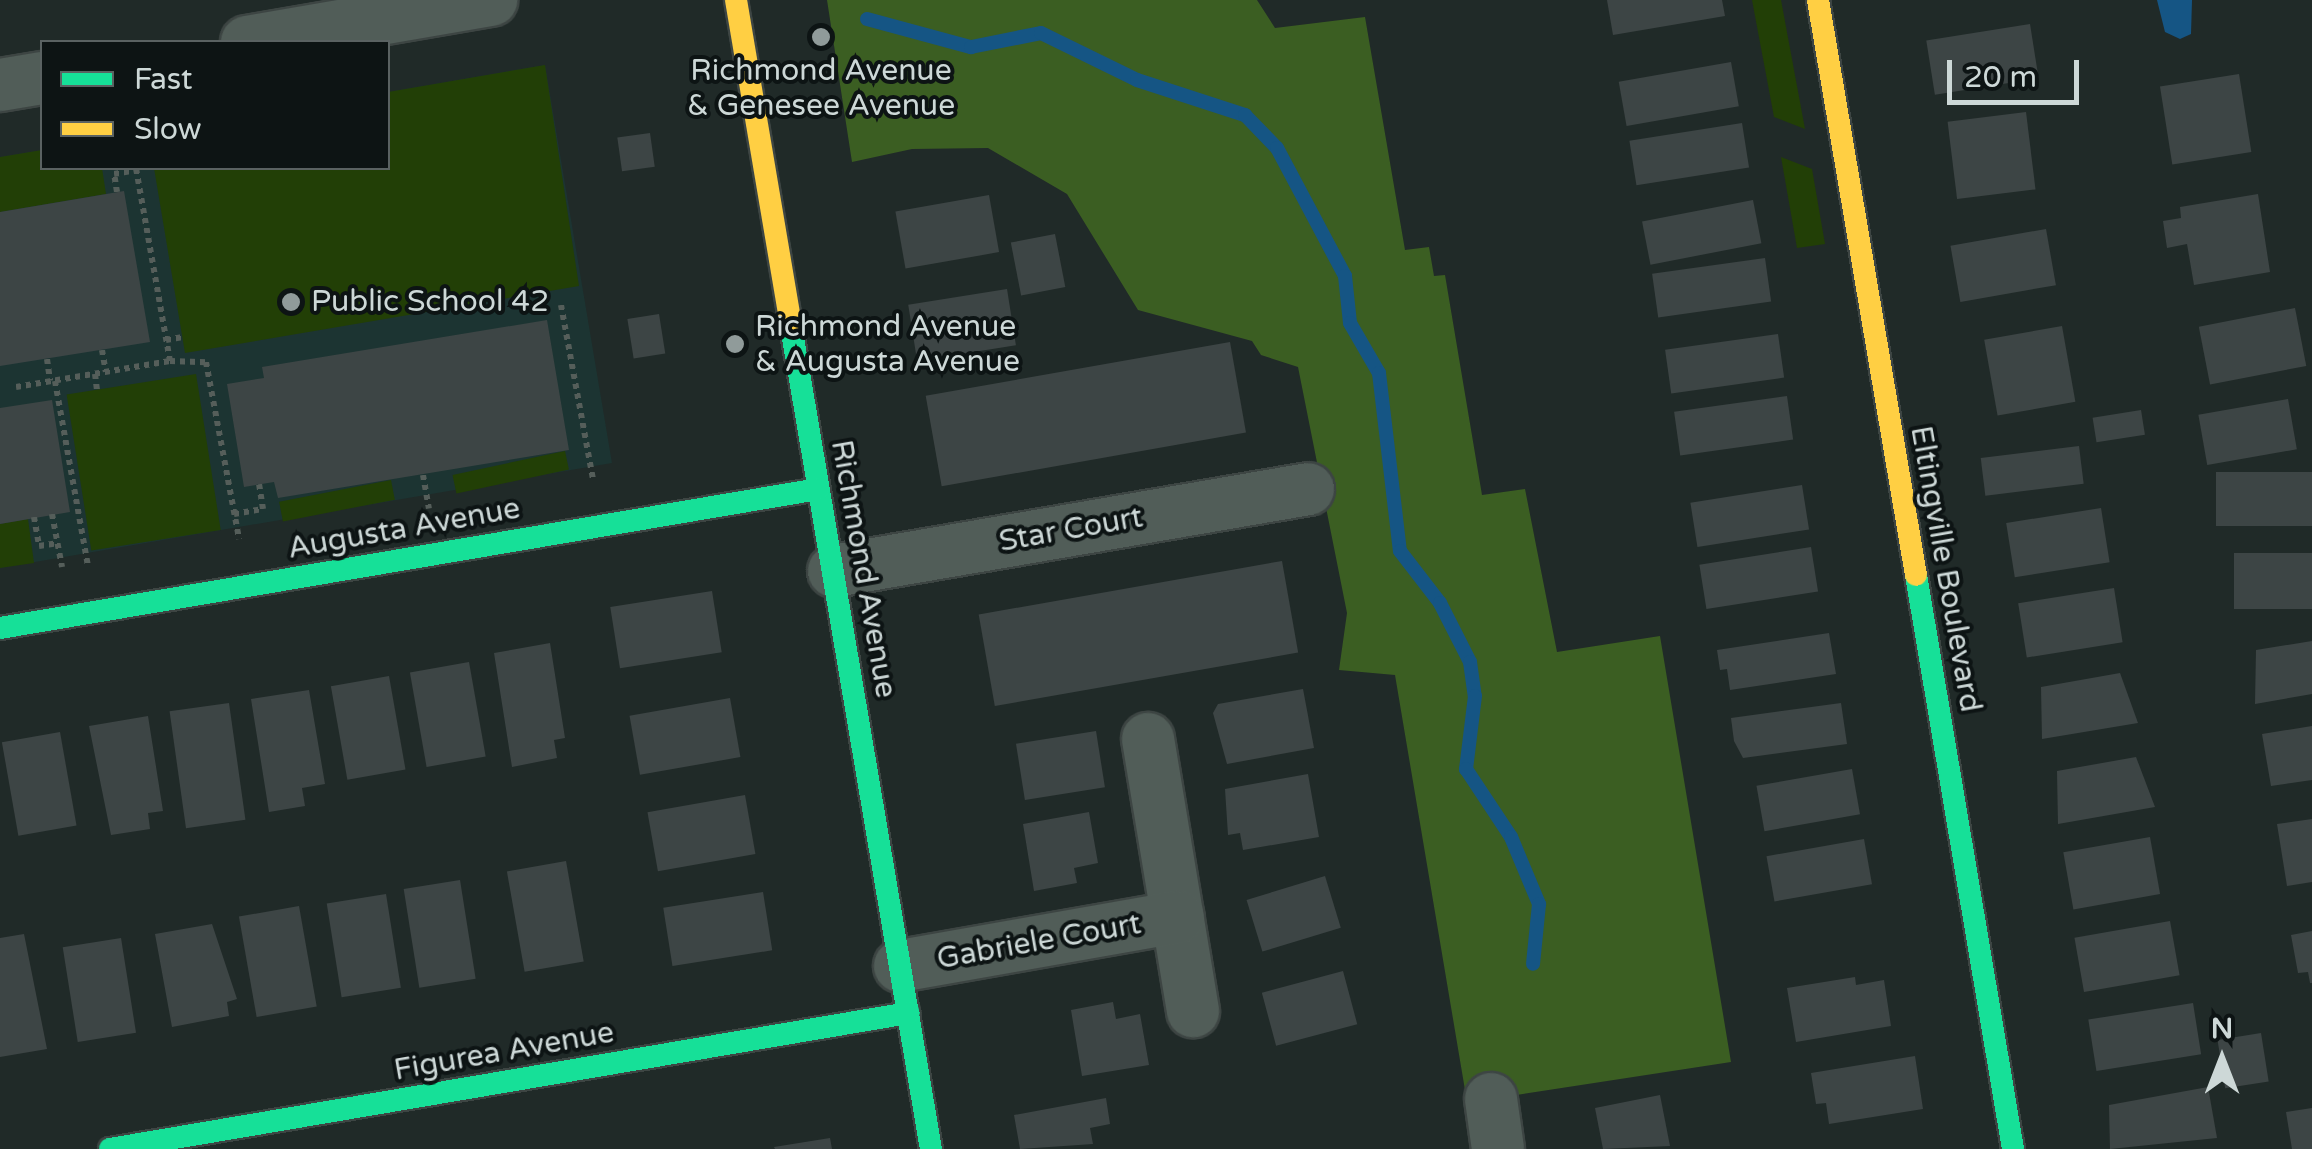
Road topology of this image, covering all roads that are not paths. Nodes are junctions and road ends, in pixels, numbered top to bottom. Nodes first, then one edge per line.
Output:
1 (491, 0) edge
2 (736, 0) edge
3 (1818, 0) edge
4 (259, 40) edge
5 (40, 78) edge
6 (0, 86) edge
7 (818, 488) junction
8 (1308, 488) dead end
9 (834, 571) junction
10 (0, 628) edge
11 (1148, 739) dead end
12 (1178, 917) junction
13 (904, 990) junction
14 (1194, 1011) dead end
15 (110, 1149) edge
16 (931, 1149) edge
17 (2013, 1149) edge

1 - 4 street
2 - 7 street, Richmond Avenue
3 - 17 street, Eltingville Boulevard
5 - 6 street
7 - 9 street, Richmond Avenue
7 - 10 street, Augusta Avenue
8 - 9 street, Star Court
9 - 13 street, Richmond Avenue
11 - 12 street, Gabriele Court
12 - 13 street, Gabriele Court
12 - 14 street, Gabriele Court
13 - 15 street, Figurea Avenue
13 - 16 street, Richmond Avenue

